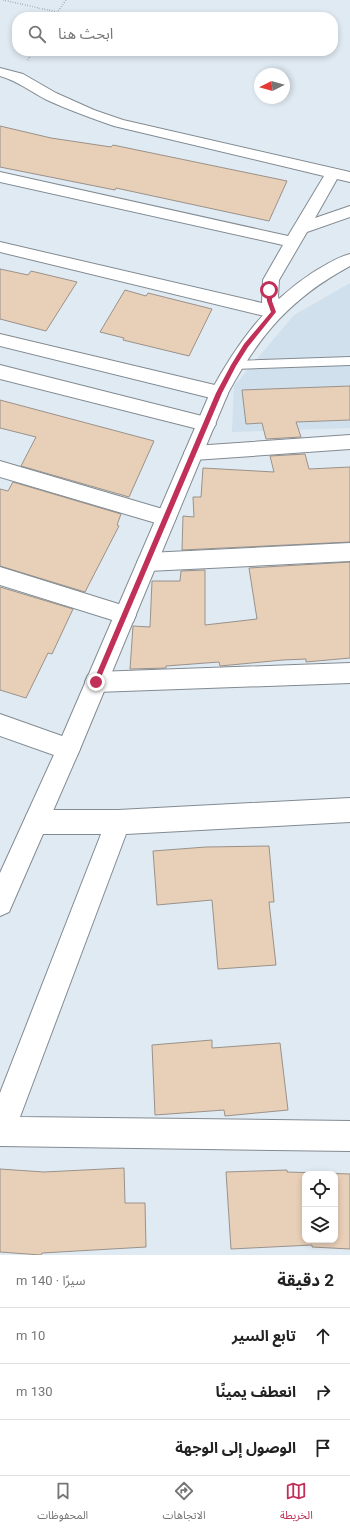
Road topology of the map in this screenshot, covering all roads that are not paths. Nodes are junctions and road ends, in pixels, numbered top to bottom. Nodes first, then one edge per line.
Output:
1 (0, 72) edge
2 (333, 173) junction
3 (350, 177) edge
4 (1, 179) edge
5 (350, 211) edge
6 (296, 236) junction
7 (0, 247) edge
8 (350, 260) edge
9 (274, 312) junction
10 (0, 340) edge
11 (350, 361) edge
12 (233, 365) junction
13 (0, 372) edge
14 (219, 393) junction
15 (206, 424) junction
16 (350, 442) edge
17 (194, 453) junction
18 (0, 469) edge
19 (166, 518) junction
20 (350, 552) edge
21 (148, 562) junction
22 (0, 576) edge
23 (125, 615) junction
24 (350, 673) edge
25 (96, 682) junction
26 (0, 725) edge
27 (68, 749) junction
28 (350, 810) edge
29 (36, 822) junction
30 (118, 822) junction
31 (0, 902) edge
32 (0, 1130) edge
33 (350, 1136) edge

1 - 2 street
2 - 3 street
2 - 6 street
4 - 6 street
5 - 6 street
6 - 9 street
7 - 9 street
8 - 9 street
9 - 12 street
10 - 14 street
11 - 12 lane
12 - 14 street
13 - 15 street
14 - 15 street
15 - 17 street
16 - 17 street
17 - 19 street
18 - 19 street
19 - 21 street
20 - 21 street
21 - 23 street
22 - 23 street
23 - 25 street
24 - 25 street
25 - 27 street
26 - 27 street
27 - 29 street
28 - 30 street
29 - 30 street
29 - 31 street
30 - 32 street
32 - 33 street

